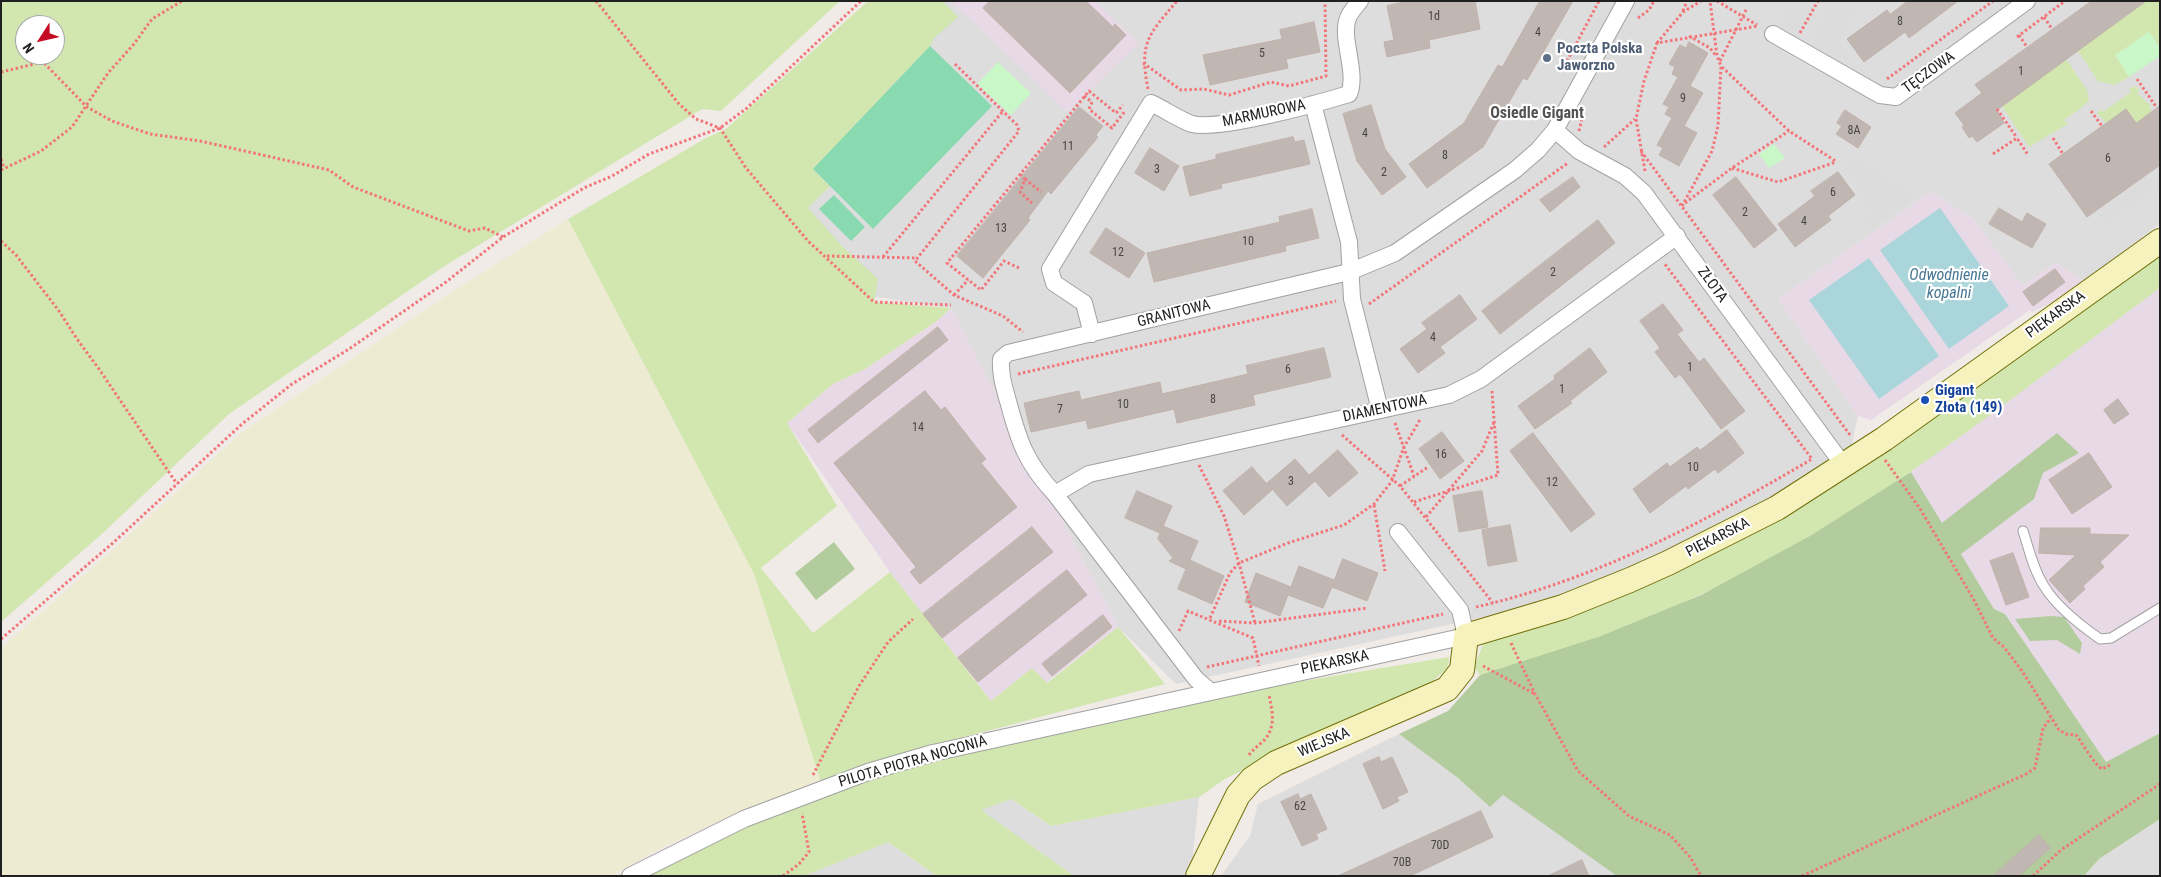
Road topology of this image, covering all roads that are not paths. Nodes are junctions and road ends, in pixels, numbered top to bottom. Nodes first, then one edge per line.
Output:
1 (1360, 1) edge
2 (1626, 1) edge
3 (2027, 1) edge
4 (1773, 34) road end
5 (1313, 104) junction
6 (1555, 130) junction
7 (1676, 236) junction
8 (2160, 241) edge
9 (1349, 272) junction
10 (1092, 334) junction
11 (1380, 410) junction
12 (1844, 466) junction
13 (1055, 494) junction
14 (2023, 531) dead end
15 (1398, 532) dead end
16 (2160, 608) edge
17 (1466, 636) junction
18 (1210, 691) junction
19 (630, 876) edge
20 (1198, 876) edge

1 - 5 street
2 - 6 street, GRANITOWA
3 - 4 street, TĘCZOWA
5 - 9 street, MARMUROWA
5 - 10 street, MARMUROWA
6 - 7 street, ZŁOTA
6 - 9 street, GRANITOWA
7 - 11 street, DIAMENTOWA
7 - 12 street, ZŁOTA
8 - 12 street, PIEKARSKA
9 - 10 street, GRANITOWA
9 - 11 street, MARMUROWA
10 - 13 street, GRANITOWA
11 - 13 street, DIAMENTOWA
12 - 17 street, PIEKARSKA
13 - 18 street, GRANITOWA
14 - 16 lane
15 - 17 street
17 - 18 street, PIEKARSKA
17 - 20 street, WIEJSKA
18 - 19 street, PILOTA PIOTRA NOCONIA

